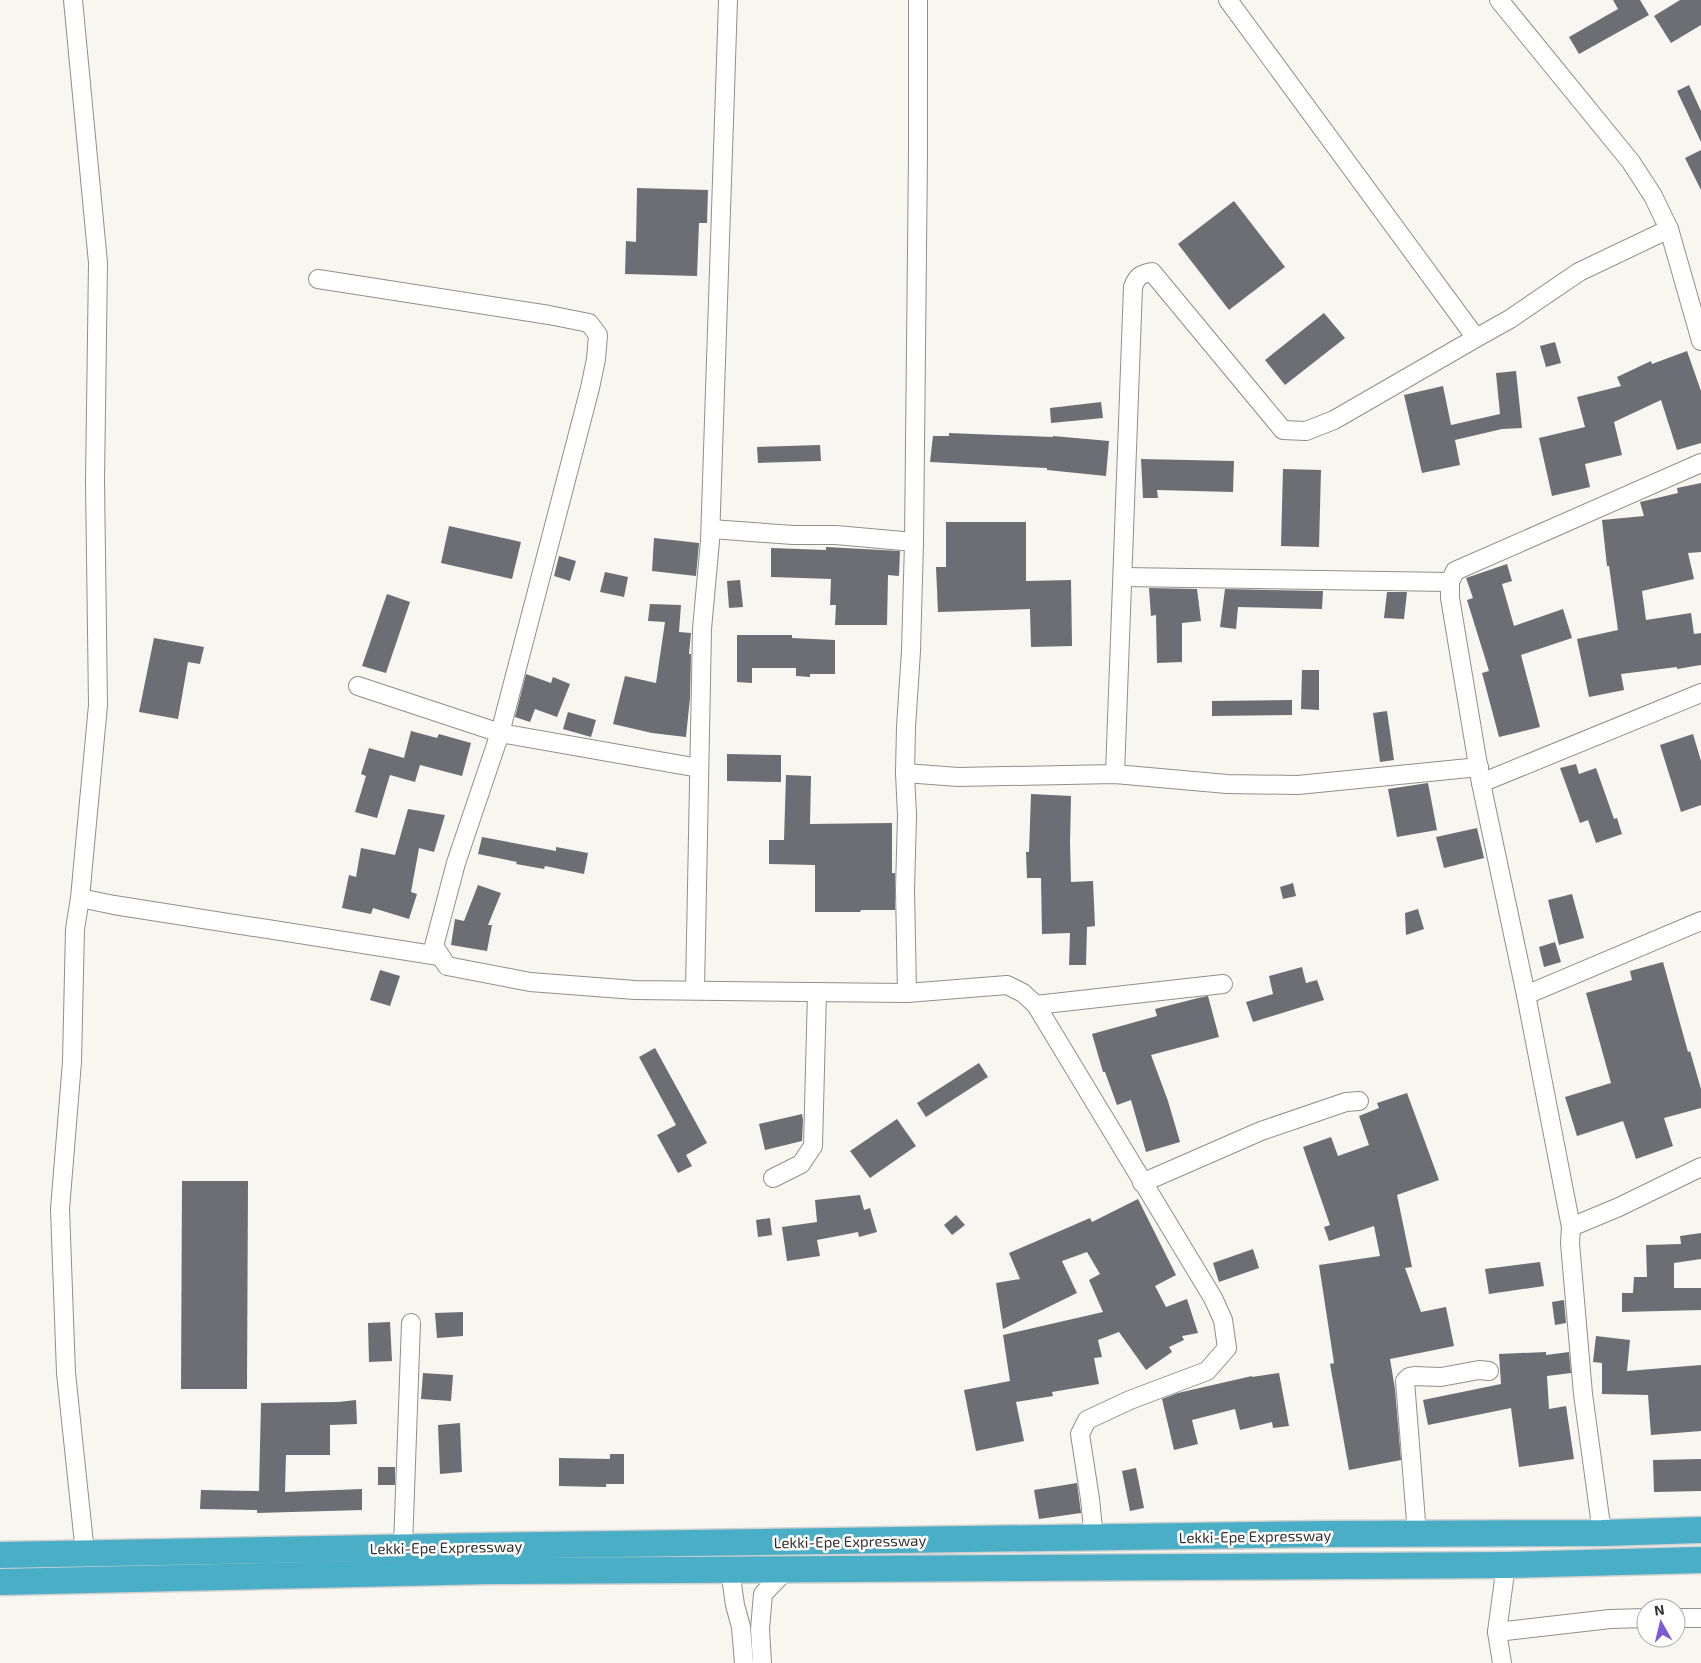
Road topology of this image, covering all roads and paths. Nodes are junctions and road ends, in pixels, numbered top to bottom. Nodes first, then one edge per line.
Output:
1 (73, 0) edge
2 (728, 0) edge
3 (918, 0) edge
4 (1228, 0) edge
5 (1498, 0) edge
6 (1669, 229) junction
7 (318, 279) dead end
8 (1476, 338) junction
9 (1701, 341) edge
10 (1701, 463) edge
11 (711, 528) junction
12 (914, 542) junction
13 (1122, 577) junction
14 (1450, 582) junction
15 (358, 686) dead end
16 (1701, 693) edge
17 (500, 733) junction
18 (699, 768) junction
19 (905, 773) junction
20 (1115, 774) junction
21 (1480, 775) junction
22 (80, 898) junction
23 (1701, 921) edge
24 (439, 956) junction
25 (1222, 984) dead end
26 (695, 990) junction
27 (817, 992) junction
28 (907, 993) junction
29 (1526, 996) junction
30 (1036, 1005) junction
31 (1359, 1101) dead end
32 (1701, 1167) edge
33 (773, 1178) dead end
34 (1142, 1183) junction
35 (1571, 1227) junction
36 (411, 1323) dead end
37 (1489, 1371) dead end
38 (1701, 1530) edge
39 (1602, 1532) junction
40 (1635, 1532) junction
41 (1417, 1534) junction
42 (1094, 1538) junction
43 (403, 1548) junction
44 (84, 1554) junction
45 (0, 1555) edge
46 (1701, 1560) edge
47 (1636, 1562) junction
48 (1506, 1565) junction
49 (730, 1570) junction
50 (786, 1570) junction
51 (0, 1582) edge
52 (1636, 1618) edge
53 (1686, 1618) edge
54 (1701, 1618) edge
55 (1498, 1632) junction
56 (744, 1663) edge
57 (762, 1663) edge
58 (1502, 1663) edge

1 - 22 street
2 - 11 street
3 - 12 street
4 - 8 street
5 - 6 street
6 - 8 street
6 - 9 street
7 - 17 street
8 - 13 street
10 - 14 street
11 - 12 street
11 - 18 street
12 - 19 street
13 - 14 street
13 - 20 street
14 - 21 street
15 - 17 street
16 - 21 street
17 - 18 street
17 - 24 street
18 - 26 street
19 - 20 street
19 - 28 street
20 - 21 street
21 - 29 street
22 - 24 street
22 - 44 street
23 - 29 street
24 - 26 street
25 - 30 street
26 - 27 street
27 - 28 street
27 - 33 street
28 - 30 street
29 - 35 street
30 - 34 street
31 - 34 street
32 - 35 street
34 - 42 street
35 - 39 street
36 - 43 street
37 - 41 street
38 - 40 highway, Lekki-Epe Expressway
39 - 40 highway, Lekki-Epe Expressway
39 - 41 highway, Lekki-Epe Expressway
40 - 47 highway
41 - 42 highway, Lekki-Epe Expressway
42 - 43 highway, Lekki-Epe Expressway
43 - 44 highway, Lekki-Epe Expressway
44 - 45 highway, Lekki-Epe Expressway
46 - 47 highway, Lekki-Epe Expressway
47 - 48 highway, Lekki-Epe Expressway
48 - 50 highway, Lekki-Epe Expressway
48 - 55 street
49 - 50 highway, Lekki-Epe Expressway
49 - 51 highway, Lekki-Epe Expressway
49 - 56 street
50 - 57 street
52 - 55 street
53 - 54 street
55 - 58 street

